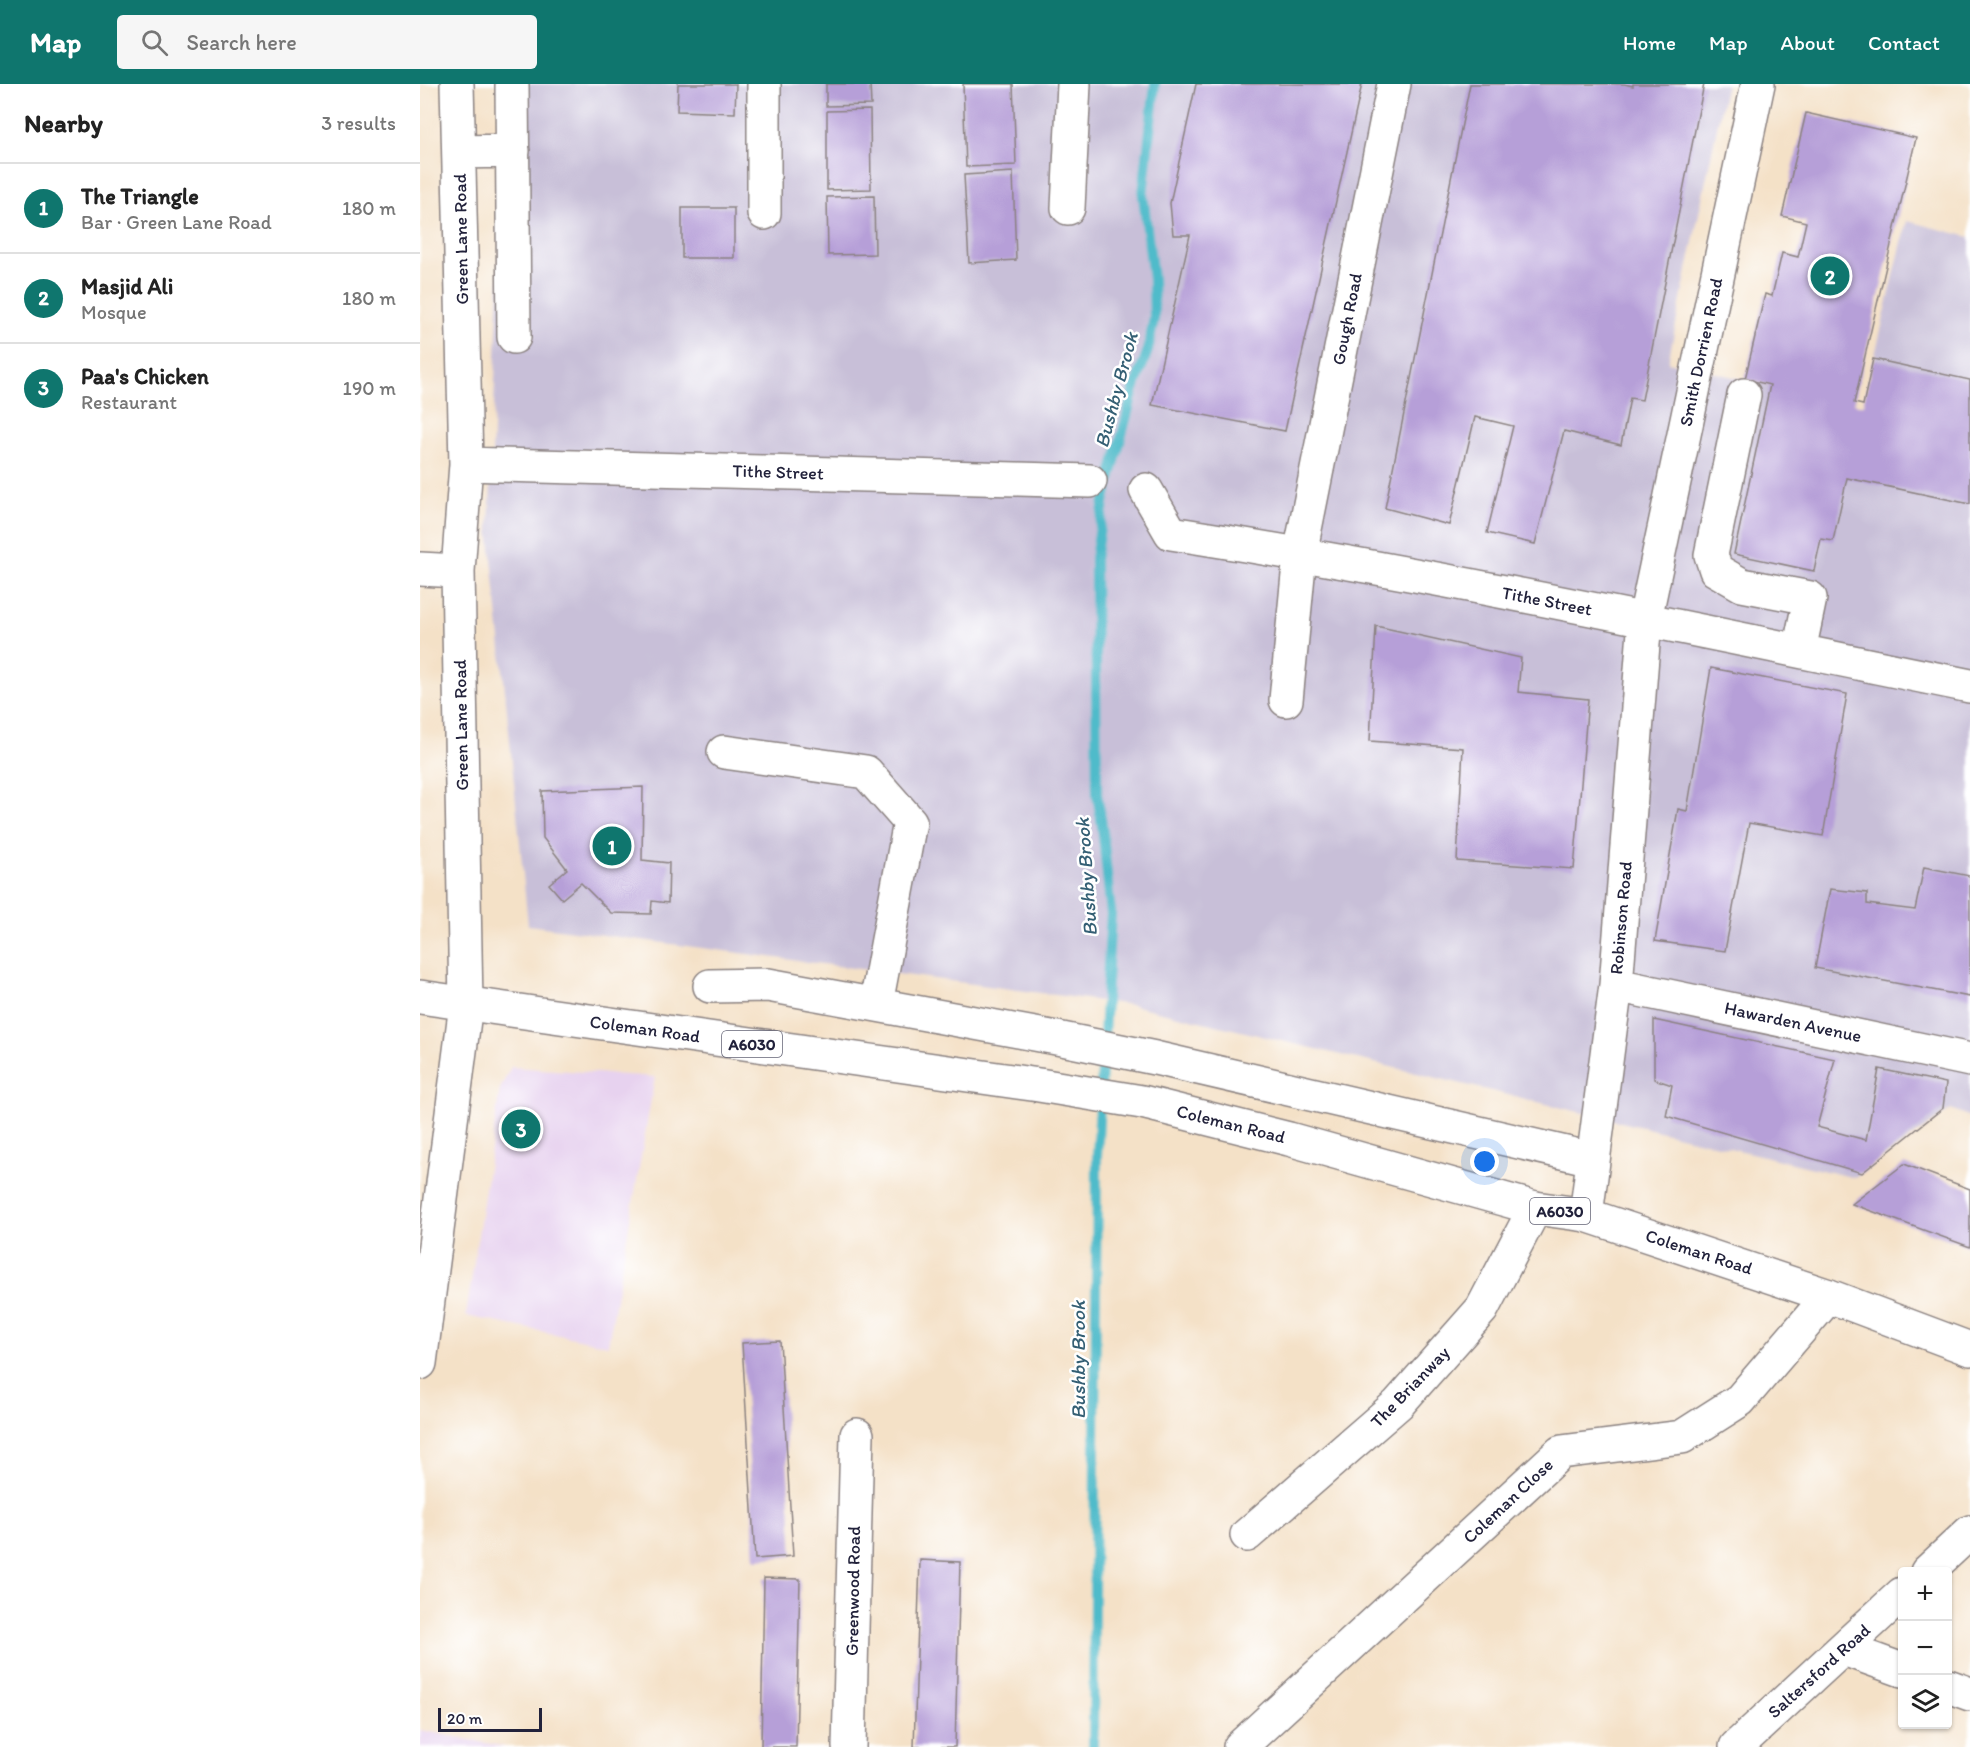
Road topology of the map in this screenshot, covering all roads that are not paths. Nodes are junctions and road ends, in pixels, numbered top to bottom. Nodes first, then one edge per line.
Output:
1 (458, 84) edge
2 (513, 84) edge
3 (764, 84) edge
4 (1074, 84) edge
5 (1394, 84) edge
6 (1758, 84) edge
7 (513, 151) junction
8 (459, 152) junction
9 (1068, 208) dead end
10 (764, 213) dead end
11 (514, 337) dead end
12 (1744, 395) dead end
13 (466, 464) junction
14 (1090, 481) dead end
15 (1146, 490) dead end
16 (1300, 554) junction
17 (420, 569) edge
18 (458, 571) junction
19 (1645, 619) junction
20 (1799, 651) junction
21 (1970, 686) edge
22 (1286, 700) dead end
23 (724, 752) dead end
24 (1616, 985) junction
25 (710, 986) dead end
26 (420, 997) edge
27 (420, 1004) edge
28 (466, 1004) junction
29 (876, 1004) junction
30 (1970, 1060) edge
31 (1592, 1159) junction
32 (1535, 1208) junction
33 (1586, 1215) junction
34 (1829, 1296) junction
35 (1970, 1349) edge
36 (420, 1363) edge
37 (857, 1435) dead end
38 (1970, 1532) edge
39 (1247, 1535) dead end
40 (1932, 1567) edge
41 (1898, 1598) edge
42 (1844, 1649) junction
43 (1898, 1669) edge
44 (1952, 1688) edge
45 (1970, 1694) edge
46 (849, 1747) edge
47 (1240, 1747) edge
48 (1736, 1747) edge

1 - 8 main road, Green Lane Road
2 - 7 main road
3 - 10 main road
4 - 9 main road
5 - 16 main road, Gough Road
6 - 19 main road, Smith Dorrien Road
7 - 8 main road
7 - 11 main road
8 - 13 main road, Green Lane Road
12 - 20 main road
13 - 14 main road, Tithe Street
13 - 18 main road, Green Lane Road
15 - 16 main road, Tithe Street
16 - 19 main road, Tithe Street
16 - 22 main road, Gough Road
17 - 18 main road
18 - 28 main road, Green Lane Road
19 - 20 main road, Tithe Street
19 - 24 main road, Robinson Road
20 - 21 main road, Tithe Street
23 - 29 main road
24 - 30 main road, Hawarden Avenue
24 - 31 main road, Robinson Road
25 - 29 main road
26 - 28 main road, Coleman Road / A6030
27 - 28 main road, Coleman Road / A6030
28 - 32 main road, Coleman Road / A6030
28 - 36 main road, Green Lane Road
29 - 31 main road
31 - 33 main road, Robinson Road
32 - 33 main road, Coleman Road / A6030
32 - 39 main road, The Brianway
33 - 34 main road, Coleman Road / A6030
34 - 35 main road, Coleman Road / A6030
34 - 47 main road, Coleman Close
37 - 46 main road, Greenwood Road
38 - 40 main road
41 - 42 main road, Saltersford Road
42 - 43 main road
42 - 48 main road, Saltersford Road
44 - 45 main road

